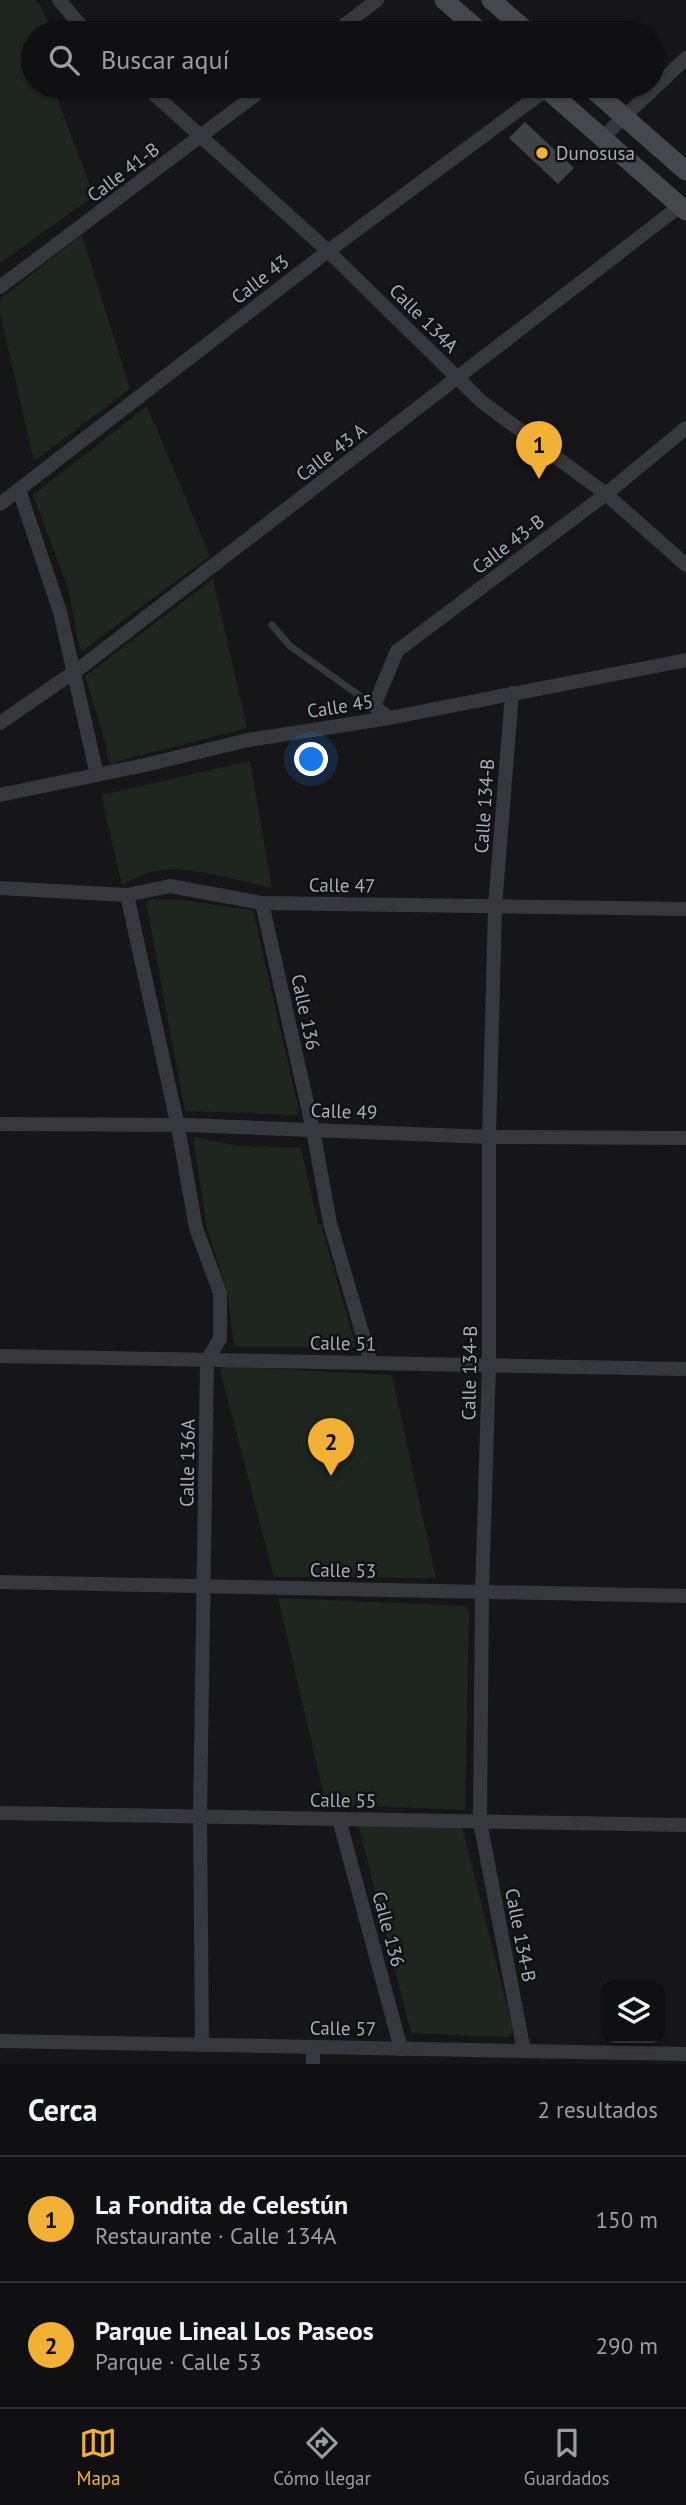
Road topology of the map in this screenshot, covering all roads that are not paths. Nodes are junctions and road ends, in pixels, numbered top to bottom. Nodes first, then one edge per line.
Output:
1 (377, 0) edge
2 (444, 0) edge
3 (491, 0) edge
4 (64, 2) edge
5 (78, 21) edge
6 (350, 21) edge
7 (468, 21) edge
8 (515, 21) edge
9 (686, 58) edge
10 (665, 79) edge
11 (158, 98) edge
12 (252, 98) edge
13 (532, 98) edge
14 (556, 98) edge
15 (602, 98) edge
16 (645, 98) edge
17 (625, 118) junction
18 (202, 137) junction
19 (602, 138) junction
20 (686, 171) edge
21 (683, 209) edge
22 (328, 251) junction
23 (0, 287) edge
24 (458, 379) junction
25 (686, 428) edge
26 (19, 490) junction
27 (606, 494) junction
28 (0, 505) edge
29 (686, 565) edge
30 (272, 625) dead end
31 (686, 660) edge
32 (73, 673) junction
33 (512, 693) junction
34 (374, 706) junction
35 (389, 718) junction
36 (0, 723) edge
37 (97, 775) junction
38 (0, 795) edge
39 (0, 888) edge
40 (127, 895) junction
41 (262, 903) junction
42 (495, 907) junction
43 (686, 909) edge
44 (0, 1124) edge
45 (178, 1127) junction
46 (313, 1130) junction
47 (489, 1136) junction
48 (686, 1138) edge
49 (0, 1356) edge
50 (208, 1360) junction
51 (371, 1363) junction
52 (489, 1365) junction
53 (686, 1369) edge
54 (0, 1581) edge
55 (204, 1586) junction
56 (482, 1593) junction
57 (686, 1596) edge
58 (0, 1812) edge
59 (200, 1816) junction
60 (339, 1819) junction
61 (480, 1822) junction
62 (686, 1825) edge
63 (0, 2041) edge
64 (202, 2045) junction
65 (313, 2047) junction
66 (401, 2049) junction
67 (524, 2051) junction
68 (686, 2054) edge
69 (611, 2058) edge
70 (313, 2064) edge

1 - 6 street
2 - 7 main road
3 - 8 main road
4 - 5 street
9 - 10 street
11 - 18 street, Calle 134A
12 - 18 street, Calle 41-B
13 - 22 street, Calle 43
14 - 19 main road
15 - 17 main road
16 - 17 street
17 - 19 street
17 - 20 main road
18 - 22 street, Calle 134A
18 - 23 street, Calle 41-B
19 - 21 main road
21 - 24 street, Calle 43 A
22 - 24 street, Calle 134A
22 - 26 street, Calle 43
24 - 27 street, Calle 134A
24 - 32 street, Calle 43 A
25 - 27 street, Calle 43-B
26 - 28 street, Calle 43
26 - 32 street
27 - 29 street, Calle 134A
27 - 34 street, Calle 43-B
30 - 34 lane
31 - 33 street, Calle 45
32 - 36 street, Calle 43 A
32 - 37 street
33 - 35 street, Calle 45
33 - 42 street, Calle 134-B
34 - 35 street
35 - 37 street, Calle 45
37 - 38 street, Calle 45
39 - 40 street, Calle 47
40 - 41 street, Calle 47
40 - 45 street, Calle 136A
41 - 42 street, Calle 47
41 - 46 street, Calle 136
42 - 43 street, Calle 47
42 - 47 street, Calle 134-B
44 - 45 street, Calle 49
45 - 46 street, Calle 49
45 - 50 street, Calle 136A
46 - 47 street, Calle 49
46 - 51 street, Calle 136
47 - 48 street, Calle 49
47 - 52 street, Calle 134-B
49 - 50 street, Calle 51
50 - 51 street, Calle 51
50 - 55 street, Calle 136A
51 - 52 street, Calle 51
52 - 53 street, Calle 51
52 - 56 street, Calle 134-B
54 - 55 street, Calle 53
55 - 56 street, Calle 53
55 - 59 street, Calle 136A
56 - 57 street, Calle 53
56 - 61 street, Calle 134-B
58 - 59 street, Calle 55
59 - 60 street, Calle 55
59 - 64 street, Calle 136A
60 - 61 street, Calle 55
60 - 66 street, Calle 136
61 - 62 street, Calle 55
61 - 67 street, Calle 134-B
63 - 64 street, Calle 57
64 - 65 street, Calle 57
65 - 66 street, Calle 57
65 - 70 street
66 - 67 street, Calle 57
67 - 69 street, Calle 57
68 - 69 street, Calle 57

